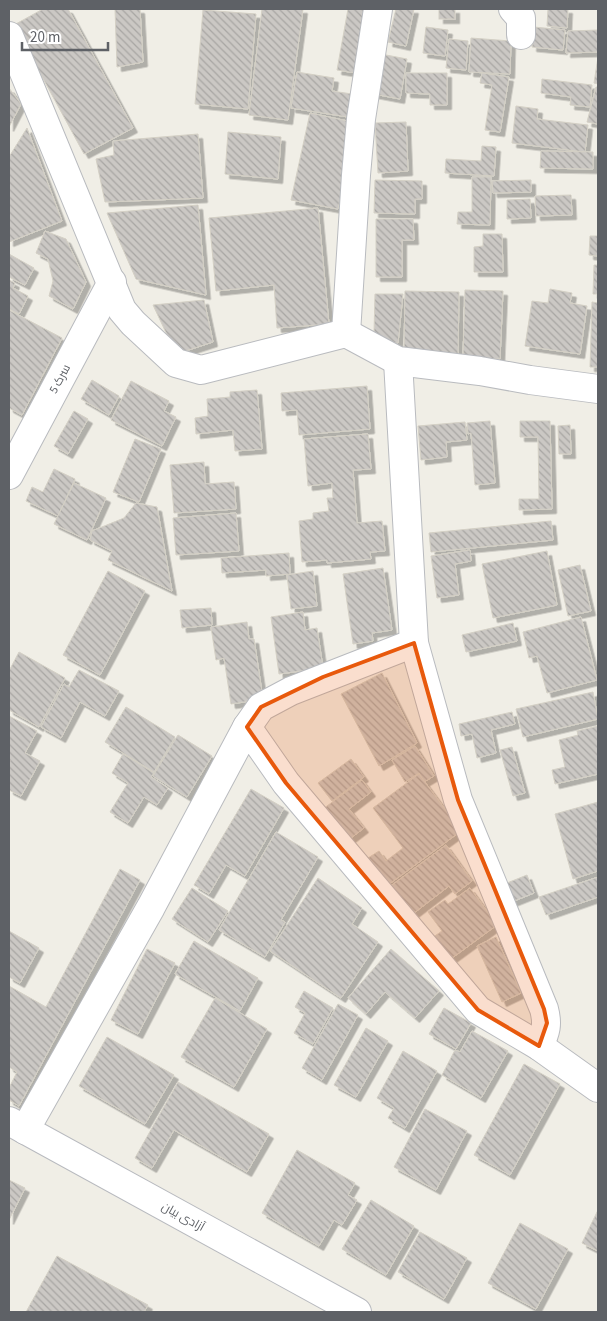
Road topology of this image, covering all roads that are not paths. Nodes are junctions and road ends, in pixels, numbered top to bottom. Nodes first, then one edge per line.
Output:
1 (378, 9) edge
2 (513, 9) edge
3 (521, 35) dead end
4 (9, 36) edge
5 (112, 282) junction
6 (346, 333) junction
7 (398, 361) junction
8 (598, 389) edge
9 (9, 475) edge
10 (414, 643) junction
11 (247, 727) junction
12 (538, 1046) junction
13 (598, 1088) edge
14 (17, 1126) edge
15 (356, 1312) edge

1 - 6 street
2 - 3 street
4 - 5 street
5 - 6 street
5 - 9 street, سرک 5
6 - 7 street
7 - 8 street
7 - 10 street
10 - 11 street
10 - 12 street
11 - 12 street
11 - 14 street
12 - 13 street
14 - 15 street, آزادی بیان

